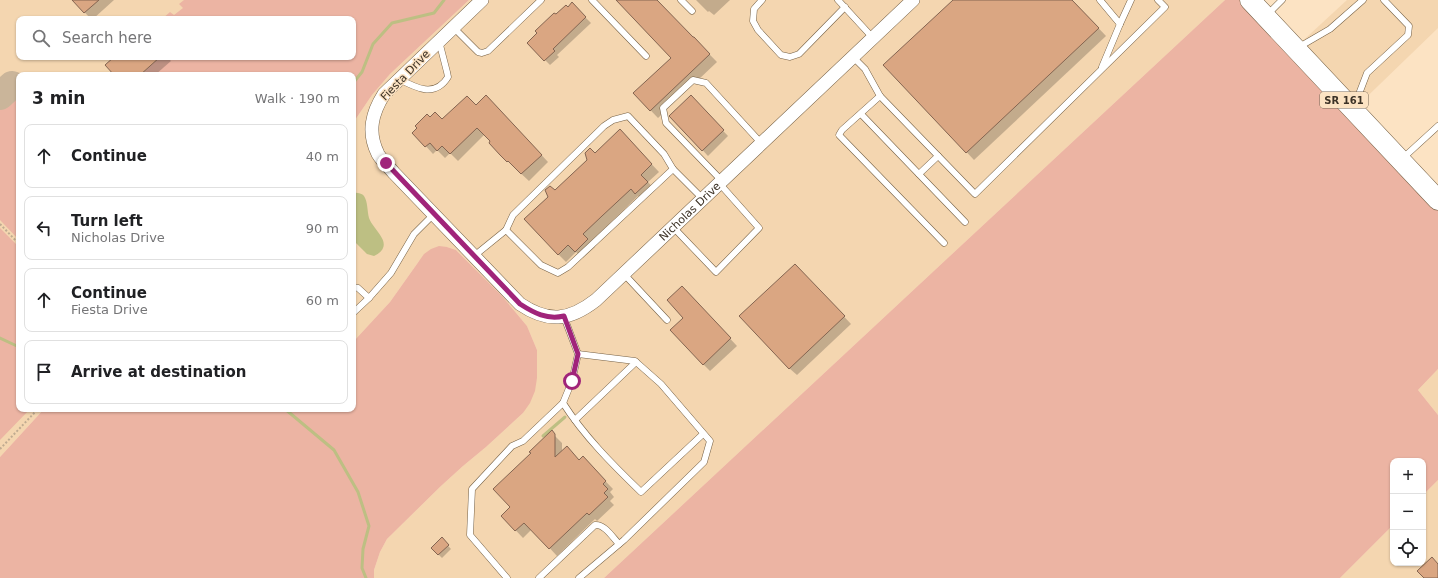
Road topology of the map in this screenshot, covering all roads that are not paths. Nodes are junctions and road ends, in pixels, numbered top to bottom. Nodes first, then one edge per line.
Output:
1 (482, 0) edge
2 (541, 0) edge
3 (592, 0) edge
4 (681, 0) edge
5 (762, 0) edge
6 (838, 0) edge
7 (913, 0) edge
8 (1100, 0) edge
9 (1131, 0) edge
10 (1158, 0) edge
11 (1250, 0) edge
12 (1282, 0) edge
13 (1363, 0) edge
14 (1384, 0) edge
15 (845, 7) junction
16 (692, 11) dead end
17 (1265, 16) junction
18 (1120, 24) junction
19 (453, 27) junction
20 (873, 38) junction
21 (439, 42) junction
22 (1296, 49) junction
23 (646, 56) dead end
24 (853, 57) junction
25 (1101, 69) junction
26 (399, 79) junction
27 (880, 96) junction
28 (1353, 110) junction
29 (861, 114) junction
30 (1438, 126) edge
31 (762, 144) junction
32 (938, 156) junction
33 (1401, 161) junction
34 (673, 169) junction
35 (919, 174) junction
36 (721, 182) junction
37 (702, 199) junction
38 (1438, 200) edge
39 (434, 214) junction
40 (965, 222) dead end
41 (672, 227) junction
42 (506, 230) junction
43 (455, 236) joint
44 (944, 243) dead end
45 (474, 256) junction
46 (624, 274) junction
47 (356, 288) edge
48 (369, 298) junction
49 (356, 310) edge
50 (564, 316) junction
51 (667, 320) dead end
52 (578, 354) junction
53 (636, 362) junction
54 (563, 403) junction
55 (575, 420) junction
56 (703, 434) junction
57 (619, 544) junction
58 (507, 578) edge
59 (539, 578) edge
60 (579, 578) edge

1 - 19 street, Fiesta Drive
2 - 19 lane
3 - 23 lane
4 - 16 lane
5 - 15 lane
6 - 15 lane
7 - 20 street, Nicholas Drive
8 - 18 lane
9 - 18 lane
10 - 25 lane
11 - 17 main road, SR 161
12 - 17 lane
13 - 22 lane
14 - 28 lane
15 - 20 lane
17 - 22 main road, SR 161
18 - 25 lane
19 - 21 street, Fiesta Drive
20 - 24 street, Nicholas Drive
21 - 26 street, Fiesta Drive
21 - 26 lane
22 - 28 main road, SR 161
24 - 27 lane
24 - 31 street, Nicholas Drive
25 - 32 lane
26 - 39 street, Fiesta Drive
27 - 29 lane
27 - 32 lane
28 - 33 main road, SR 161
29 - 35 lane
29 - 44 lane
30 - 33 lane
31 - 36 street, Nicholas Drive
31 - 36 lane
32 - 35 lane
33 - 38 main road, SR 161
34 - 37 lane
34 - 42 lane
34 - 42 lane
35 - 40 lane
36 - 37 street, Nicholas Drive
36 - 41 lane
37 - 41 street, Nicholas Drive
39 - 43 street, Fiesta Drive
39 - 48 lane
41 - 46 street, Nicholas Drive
42 - 45 lane
43 - 45 street, Nicholas Drive
45 - 50 street, Nicholas Drive
46 - 50 street, Nicholas Drive
46 - 51 lane
47 - 48 lane
48 - 49 lane
50 - 52 lane
52 - 53 lane
52 - 54 lane
53 - 55 lane
53 - 56 lane
54 - 55 lane
54 - 58 lane
55 - 56 lane
56 - 57 lane
57 - 59 lane
57 - 60 lane

